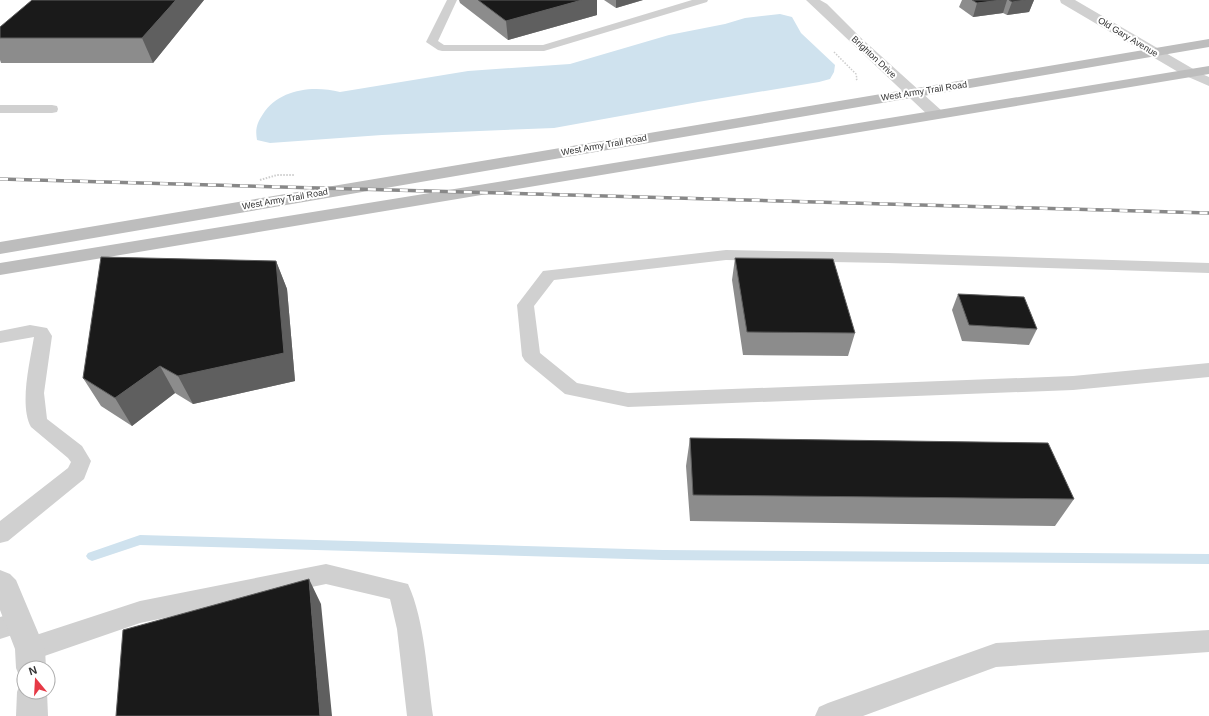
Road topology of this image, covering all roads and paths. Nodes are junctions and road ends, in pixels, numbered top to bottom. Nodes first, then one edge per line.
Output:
1 (452, 0) edge
2 (704, 0) edge
3 (812, 0) edge
4 (1066, 0) edge
5 (1209, 43) edge
6 (1155, 53) junction
7 (1209, 70) edge
8 (1190, 73) junction
9 (1209, 82) edge
10 (913, 93) junction
11 (0, 109) edge
12 (52, 109) dead end
13 (936, 114) junction
14 (0, 248) edge
15 (1209, 268) edge
16 (0, 269) edge
17 (0, 337) edge
18 (1209, 370) edge
19 (0, 534) edge
20 (0, 583) edge
21 (10, 625) edge
22 (1209, 641) edge
23 (30, 658) edge
24 (32, 700) edge
25 (32, 716) edge
26 (420, 716) edge
27 (828, 716) edge

1 - 2 lane
3 - 10 street, Brighton Drive
4 - 6 street, Old Gary Avenue
5 - 6 main road, West Army Trail Road
6 - 8 street, Old Gary Avenue
6 - 10 main road, West Army Trail Road
7 - 8 main road
8 - 9 lane
8 - 13 main road
10 - 13 street, Brighton Drive
10 - 14 main road, West Army Trail Road
11 - 12 lane
13 - 16 main road
15 - 18 lane
17 - 19 lane
20 - 21 street
21 - 23 street
22 - 27 lane
23 - 26 lane
24 - 25 street

